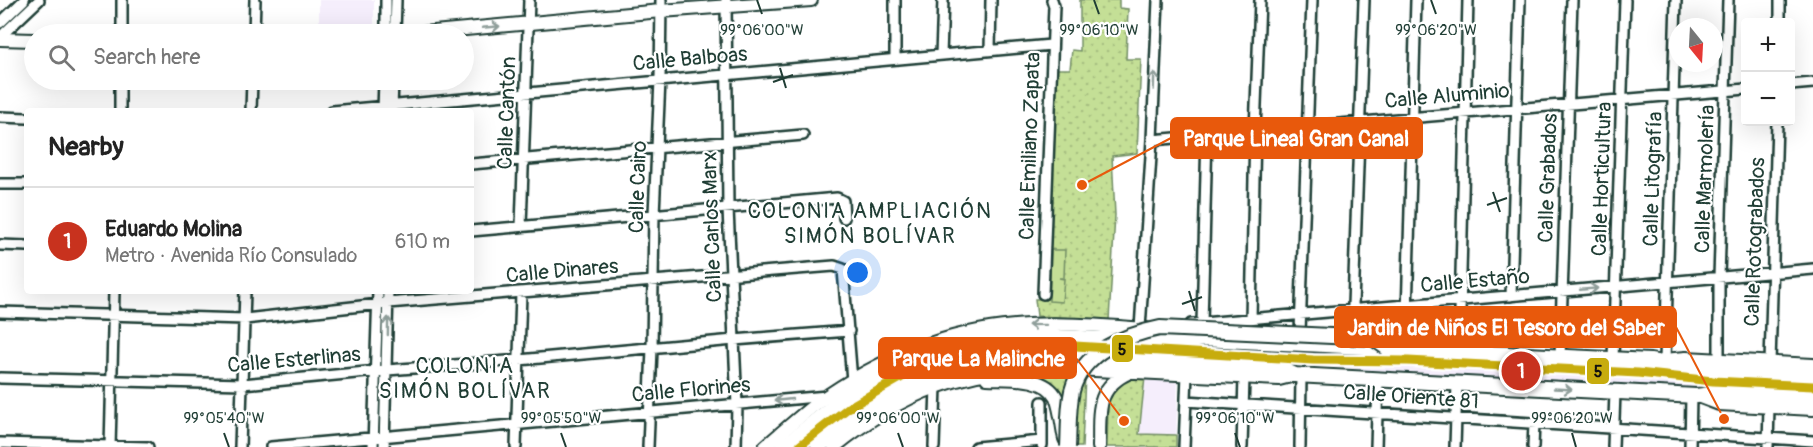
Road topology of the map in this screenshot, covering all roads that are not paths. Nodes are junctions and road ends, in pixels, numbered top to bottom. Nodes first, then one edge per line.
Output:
1 (24, 0) edge
2 (39, 0) edge
3 (122, 0) edge
4 (255, 0) edge
5 (386, 0) edge
6 (396, 0) edge
7 (529, 0) edge
8 (811, 0) edge
9 (896, 0) edge
10 (943, 0) edge
11 (991, 0) edge
12 (1052, 0) edge
13 (1158, 0) edge
14 (1260, 0) edge
15 (1312, 0) edge
16 (1364, 0) edge
17 (1416, 0) edge
18 (1468, 0) edge
19 (1520, 0) edge
20 (1572, 0) edge
21 (1625, 0) edge
22 (1676, 0) edge
23 (1728, 0) edge
24 (1780, 0) edge
25 (785, 1) edge
26 (724, 2) edge
27 (661, 6) edge
28 (1780, 18) edge
29 (0, 23) edge
30 (122, 24) edge
31 (254, 24) edge
32 (386, 24) edge
33 (395, 24) edge
34 (528, 24) junction
35 (474, 29) edge
36 (0, 38) edge
37 (24, 39) edge
38 (1051, 45) junction
39 (990, 50) junction
40 (941, 55) junction
41 (895, 59) junction
42 (726, 74) junction
43 (660, 80) junction
44 (1813, 83) edge
45 (1795, 85) edge
46 (120, 90) edge
47 (252, 90) edge
48 (385, 90) edge
49 (391, 90) edge
50 (1741, 90) edge
51 (1726, 91) junction
52 (526, 93) junction
53 (1673, 95) junction
54 (1622, 99) junction
55 (1569, 104) junction
56 (120, 108) edge
57 (251, 108) edge
58 (387, 108) edge
59 (1515, 109) junction
60 (1465, 113) junction
61 (0, 117) edge
62 (24, 118) edge
63 (1412, 118) junction
64 (1360, 122) junction
65 (1308, 126) junction
66 (1777, 126) edge
67 (1255, 131) junction
68 (803, 135) dead end
69 (1207, 135) junction
70 (1152, 140) junction
71 (727, 142) junction
72 (657, 147) junction
73 (524, 159) junction
74 (474, 164) edge
75 (0, 184) edge
76 (24, 184) edge
77 (728, 209) junction
78 (654, 214) junction
79 (844, 218) dead end
80 (521, 226) junction
81 (474, 231) edge
82 (0, 245) edge
83 (24, 246) edge
84 (1813, 269) edge
85 (1772, 272) junction
86 (732, 275) junction
87 (1719, 277) junction
88 (653, 281) junction
89 (1667, 282) junction
90 (1616, 286) junction
91 (1562, 291) junction
92 (521, 293) junction
93 (114, 294) edge
94 (245, 294) edge
95 (379, 294) edge
96 (387, 294) edge
97 (1043, 294) dead end
98 (1511, 296) junction
99 (1459, 300) junction
100 (383, 304) junction
101 (1407, 305) junction
102 (1353, 310) junction
103 (0, 312) edge
104 (114, 315) junction
105 (1301, 315) junction
106 (245, 319) junction
107 (1251, 319) junction
108 (1202, 323) junction
109 (1140, 329) junction
110 (849, 332) junction
111 (1075, 332) junction
112 (1300, 332) dead end
113 (1110, 333) junction
114 (1352, 333) dead end
115 (1202, 339) junction
116 (734, 340) junction
117 (652, 348) junction
118 (1387, 348) junction
119 (1406, 349) junction
120 (1459, 351) junction
121 (1560, 356) junction
122 (1613, 359) junction
123 (519, 360) junction
124 (1665, 360) junction
125 (1719, 360) junction
126 (1650, 361) junction
127 (1770, 363) junction
128 (1074, 364) junction
129 (1108, 365) junction
130 (1813, 365) edge
131 (387, 370) junction
132 (375, 371) junction
133 (1131, 371) junction
134 (1187, 374) junction
135 (971, 376) junction
136 (1298, 376) junction
137 (1813, 376) edge
138 (1244, 377) junction
139 (0, 378) edge
140 (1378, 380) junction
141 (852, 381) junction
142 (112, 382) junction
143 (243, 384) junction
144 (1457, 384) junction
145 (936, 386) junction
146 (1615, 392) junction
147 (828, 396) junction
148 (1694, 396) junction
149 (1813, 398) edge
150 (1186, 401) junction
151 (1042, 402) dead end
152 (1244, 404) junction
153 (737, 405) junction
154 (1769, 406) junction
155 (1301, 407) junction
156 (1813, 409) edge
157 (649, 412) junction
158 (1377, 413) junction
159 (1456, 418) junction
160 (1534, 423) junction
161 (517, 424) junction
162 (1613, 429) junction
163 (1690, 433) junction
164 (384, 436) junction
165 (1813, 441) edge
166 (373, 442) edge
167 (1768, 442) edge
168 (0, 443) edge
169 (1042, 444) edge
170 (110, 446) edge
171 (148, 447) edge
172 (240, 447) edge
173 (271, 447) edge
174 (384, 447) edge
175 (516, 447) edge
176 (648, 447) edge
177 (736, 447) edge
178 (765, 447) edge
179 (783, 447) edge
180 (818, 447) edge
181 (834, 447) edge
182 (934, 447) edge
183 (976, 447) edge
184 (1067, 447) edge
185 (1100, 447) edge
186 (1184, 447) edge
187 (1242, 447) edge
188 (1299, 447) edge
189 (1376, 447) edge
190 (1455, 447) edge
191 (1533, 447) edge
192 (1613, 447) edge
193 (1690, 447) edge

1 - 29 street
2 - 36 street
3 - 30 street
4 - 31 street
5 - 32 street
6 - 33 street
7 - 34 street, Calle Cantón
8 - 25 main road
9 - 41 street
10 - 40 street
11 - 39 street
12 - 38 street, Calle Emiliano Zapata
70 -> 13 street
14 - 67 street
15 - 65 street
16 - 64 street
17 - 63 street
18 - 60 street
19 - 59 street
20 - 55 street, Calle Grabados
21 - 54 street, Calle Horticultura
22 - 53 street, Calle Litografía
23 - 51 street, Calle Marmolería
24 - 28 street
25 - 26 main road
26 - 27 main road
26 - 42 street, Calle Carlos Marx
27 - 34 main road
27 - 43 street, Calle Cairo
35 -> 34 main road
34 - 52 street, Calle Cantón
36 - 37 main road
38 - 39 street, Calle Balboas
38 - 97 street, Calle Emiliano Zapata
39 - 40 street, Calle Balboas
40 - 41 street, Calle Balboas
41 - 42 street, Calle Balboas
42 - 43 street, Calle Balboas
42 - 71 street, Calle Carlos Marx
43 - 52 street, Calle Balboas
43 - 72 street, Calle Cairo
44 - 45 street
46 - 56 street
47 - 57 street
48 - 58 street
49 - 58 street
50 - 51 street, Calle Aluminio
51 - 53 street, Calle Aluminio
51 - 87 street, Calle Marmolería
52 - 58 street, Calle Balboas
52 - 73 street, Calle Cantón
53 - 54 street, Calle Aluminio
53 - 89 street, Calle Litografía
54 - 55 street, Calle Aluminio
54 - 90 street, Calle Horticultura
55 - 59 street, Calle Aluminio
55 - 91 street, Calle Grabados
59 - 60 street, Calle Aluminio
59 - 98 street
60 - 63 street, Calle Aluminio
60 - 99 street
61 - 62 street
63 - 64 street, Calle Aluminio
63 - 101 street
64 - 65 street, Calle Aluminio
64 - 102 street
65 - 67 street, Calle Aluminio
65 - 105 street
66 - 85 street, Calle Rotograbados
67 - 69 street, Calle Aluminio
67 - 107 street
68 - 71 street
69 - 70 street, Calle Aluminio
69 - 108 street
70 - 109 street
71 - 72 street
71 - 77 street, Calle Carlos Marx
72 - 73 street
72 - 78 street, Calle Cairo
73 - 74 street
73 - 80 street, Calle Cantón
75 - 76 street
77 - 78 street
77 - 79 street
77 - 86 street, Calle Carlos Marx
78 - 80 street
78 - 88 street, Calle Cairo
80 - 81 street
82 - 83 street
84 - 85 street, Calle Estaño
85 - 87 street, Calle Estaño
85 - 127 street, Calle Rotograbados
86 - 88 street, Calle Dinares
86 - 110 street, Calle Dinares
86 - 116 street, Calle Carlos Marx
87 - 89 street, Calle Estaño
87 - 125 street, Calle Marmolería
88 - 92 street, Calle Dinares
88 - 117 street, Calle Cairo
89 - 90 street, Calle Estaño
89 - 124 street, Calle Litografía
91 -> 90 street, Calle Estaño
90 - 122 street, Calle Horticultura
91 - 98 street, Calle Estaño
91 - 121 street, Calle Grabados
92 - 100 street, Calle Dinares
92 - 123 street
93 - 104 street
94 - 106 street
95 - 100 street
96 - 100 street
98 - 99 street, Calle Estaño
99 - 101 street, Calle Estaño
99 - 120 street
100 - 106 street, Calle Dinares
131 -> 100 street
100 - 132 street
101 - 102 street, Calle Estaño
101 - 119 street
102 - 105 street, Calle Estaño
102 - 114 street
103 - 104 street, Calle Dinares
104 - 106 street, Calle Dinares
104 - 142 street
105 - 107 street, Calle Estaño
105 - 112 street
106 - 143 street
107 - 108 street, Calle Estaño
108 - 109 street, Calle Estaño
109 - 113 main road
109 - 115 main road
110 - 116 street, Calle Esterlinas
110 - 141 street
111 - 113 highway
111 -> 141 main road
111 - 179 highway
113 - 115 highway
115 - 118 highway
116 - 117 street, Calle Esterlinas
116 - 153 street, Calle Carlos Marx
117 - 123 street, Calle Esterlinas
117 - 157 street, Calle Cairo
118 - 119 highway
118 - 184 highway, bridge
119 - 120 highway
120 - 121 highway
121 - 122 highway
122 - 126 highway
123 - 131 street, Calle Esterlinas
123 - 161 street
124 - 125 main road
124 - 126 main road
125 - 127 main road
126 - 137 highway
127 - 130 main road
128 - 129 highway
128 - 135 main road
128 - 180 highway
129 - 133 main road
129 - 136 highway
131 - 132 street, Calle Esterlinas
131 - 164 street
132 - 143 street, Calle Esterlinas
132 - 166 street
133 - 134 main road
133 - 185 main road
134 - 138 main road
134 - 150 street
135 - 145 main road
135 - 184 main road
136 - 138 main road
136 - 140 highway
136 - 155 street
138 - 152 street
139 - 142 street, Calle Esterlinas
140 - 144 highway
140 - 158 street
141 - 147 main road
142 - 143 street, Calle Esterlinas
142 - 170 street
143 - 172 street
144 -> 146 highway
144 - 159 street
145 - 181 main road
145 - 182 street
146 - 148 highway
146 - 162 street
147 -> 153 street, Calle Florines
147 - 178 main road
148 - 149 highway
148 - 154 main road
148 - 163 street
150 - 152 street, Calle Oriente 81
150 - 186 street
151 - 169 street
152 - 155 street, Calle Oriente 81
152 - 187 street
153 - 157 street, Calle Florines
153 - 177 street, Calle Carlos Marx
154 - 156 main road
154 - 167 street
155 - 158 street, Calle Oriente 81
155 - 188 street
157 - 161 street, Calle Florines
157 - 176 street, Calle Cairo
158 - 159 street, Calle Oriente 81
158 - 189 street
159 - 160 street, Calle Oriente 81
159 - 190 street
160 - 162 street, Calle Oriente 81
160 - 191 street
161 - 164 street, Calle Florines
161 - 175 street
162 - 163 street, Calle Oriente 81
162 - 192 street
163 - 167 street, Calle Oriente 81
163 - 193 street
164 - 166 street, Calle Florines
164 - 174 street
165 - 167 street, Calle Oriente 81
166 - 173 street, Calle Florines
168 - 170 street
169 - 183 street
170 - 171 street

